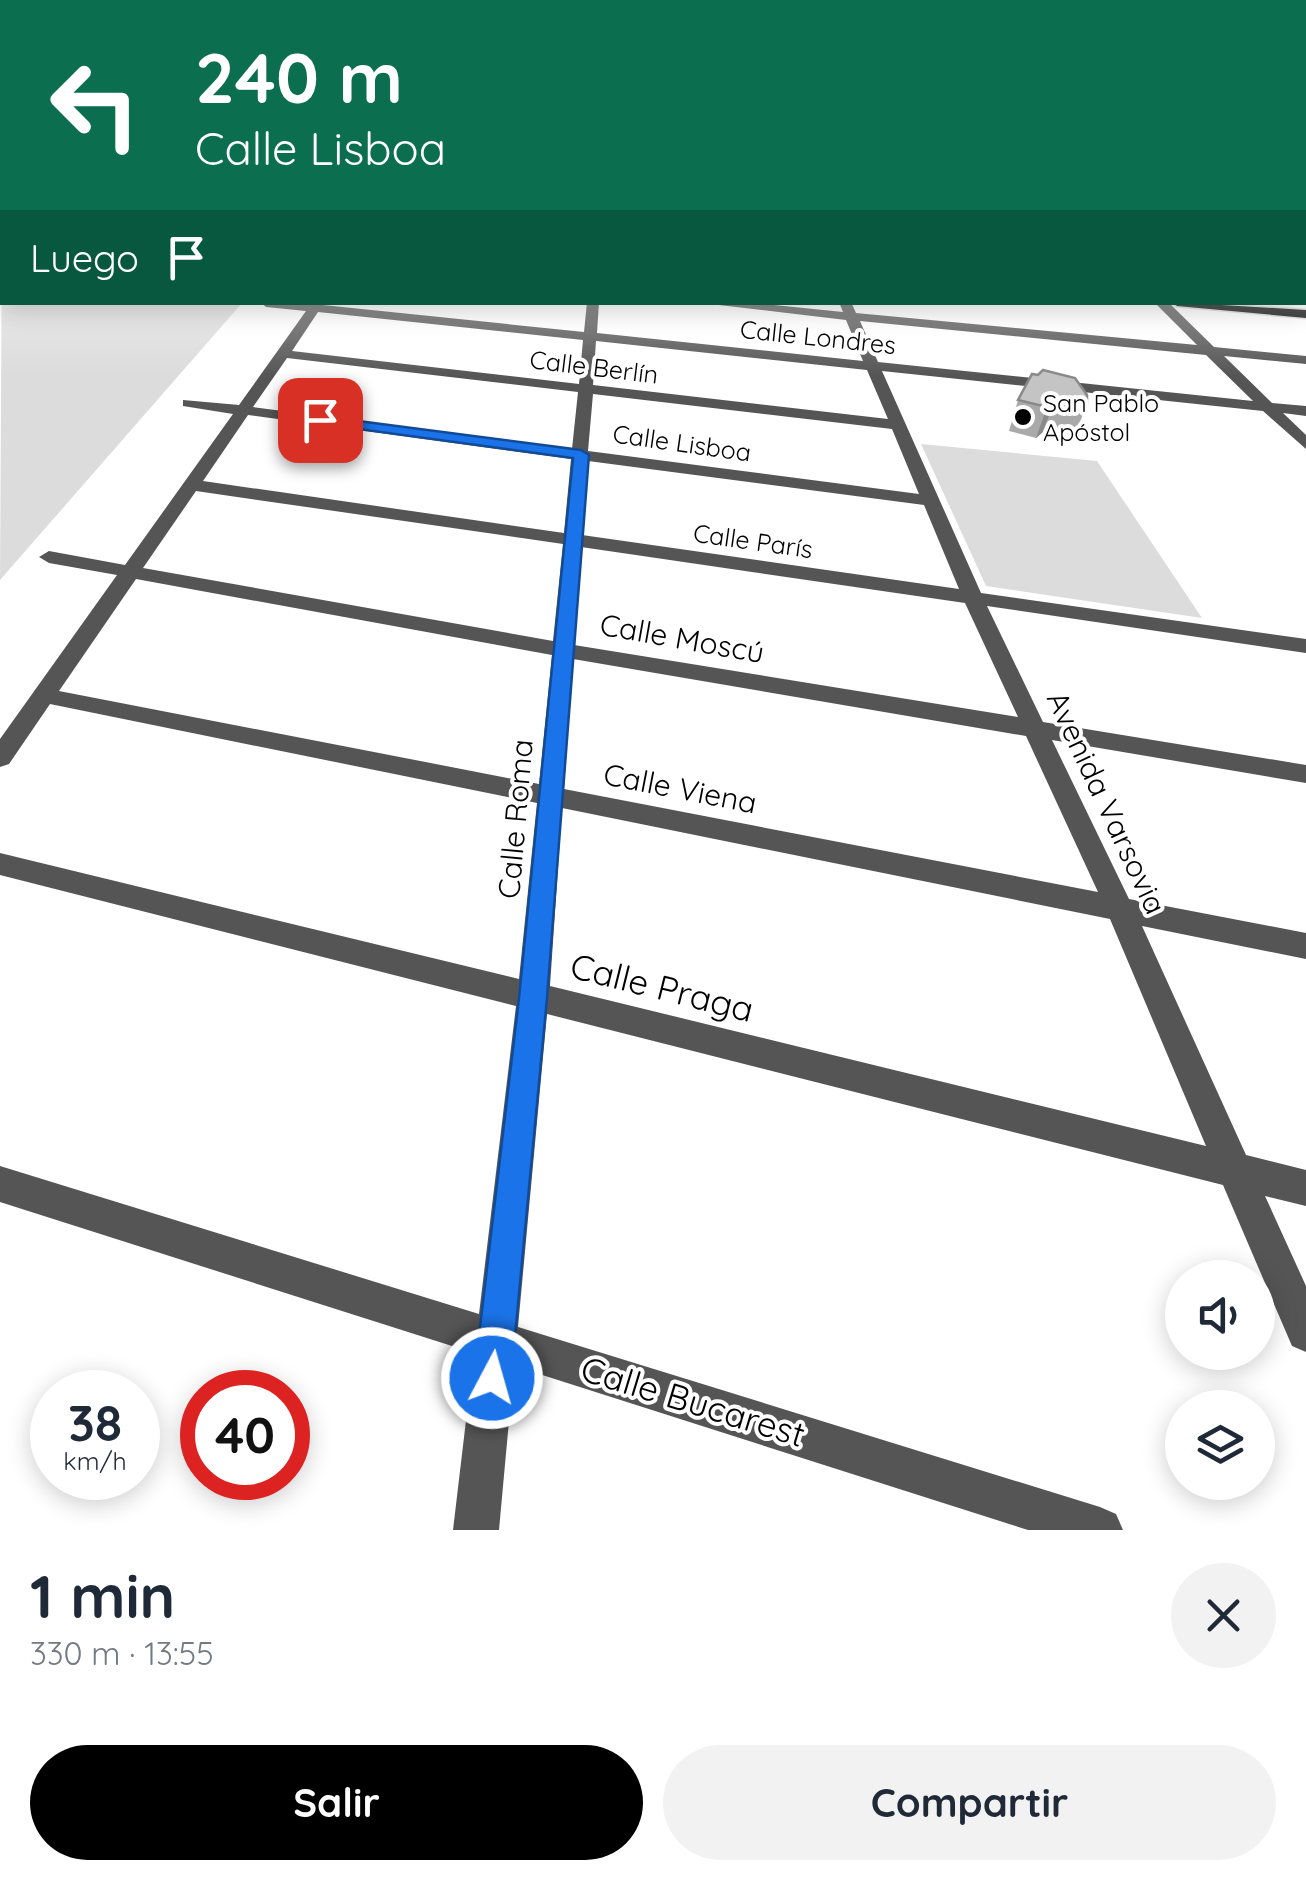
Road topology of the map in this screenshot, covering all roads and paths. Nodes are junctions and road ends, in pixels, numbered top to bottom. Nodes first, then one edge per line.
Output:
1 (317, 305) edge
2 (593, 305) edge
3 (756, 305) edge
4 (1163, 305) edge
5 (1208, 305) edge
6 (848, 310) edge
7 (1306, 314) edge
8 (591, 336) junction
9 (1210, 351) junction
10 (285, 354) junction
11 (1306, 360) edge
12 (873, 366) junction
13 (587, 389) junction
14 (188, 403) dead end
15 (1268, 407) junction
16 (245, 410) junction
17 (1306, 411) edge
18 (897, 425) junction
19 (1306, 444) edge
20 (581, 455) junction
21 (193, 485) junction
22 (931, 501) junction
23 (573, 540) junction
24 (49, 557) dead end
25 (130, 573) junction
26 (973, 598) junction
27 (1306, 646) edge
28 (564, 650) junction
29 (42, 695) junction
30 (1038, 730) junction
31 (0, 758) edge
32 (1306, 774) edge
33 (550, 796) junction
34 (0, 864) edge
35 (1120, 909) junction
36 (1306, 946) edge
37 (533, 998) junction
38 (1235, 1170) junction
39 (0, 1184) edge
40 (1306, 1188) edge
41 (1306, 1332) edge
42 (497, 1340) junction
43 (476, 1530) edge
44 (1100, 1530) edge

1 - 8 street, Calle Londres
1 - 10 street
2 - 8 street, Calle Roma
3 - 6 street
4 - 9 street
5 - 7 main road
6 - 9 street
6 - 12 street, Avenida Varsovia
8 - 12 street, Calle Londres
8 - 13 street, Calle Roma
9 - 11 street
9 - 15 street
10 - 13 street, Calle Berlín
10 - 16 street
12 - 15 street, Calle Londres
12 - 18 street, Avenida Varsovia
13 - 18 street, Calle Berlín
13 - 20 street, Calle Roma
14 - 16 street, Calle Lisboa
15 - 17 street, Calle Londres
15 - 19 street
16 - 20 street, Calle Lisboa
16 - 21 street
18 - 22 street, Avenida Varsovia
20 - 22 street, Calle Lisboa
20 - 23 street, Calle Roma
21 - 23 street, Calle París
21 - 25 street
22 - 26 street, Avenida Varsovia
23 - 26 street, Calle París
23 - 28 street, Calle Roma
24 - 25 street, Calle Moscú
25 - 28 street, Calle Moscú
25 - 29 street
26 - 27 street, Calle París
26 - 30 street, Avenida Varsovia
28 - 30 street, Calle Moscú
28 - 33 street, Calle Roma
29 - 31 street
29 - 33 street, Calle Viena
30 - 32 street, Calle Moscú
30 - 35 street, Avenida Varsovia
33 - 35 street, Calle Viena
33 - 37 street, Calle Roma
34 - 37 street, Calle Praga
35 - 36 street, Calle Viena
35 - 38 street, Avenida Varsovia
37 - 38 street, Calle Praga
37 - 42 street, Calle Roma
38 - 40 street, Calle Praga
38 - 41 street, Avenida Varsovia
39 - 42 street, Calle Bucarest
42 - 43 street, Calle Roma
42 - 44 street, Calle Bucarest

